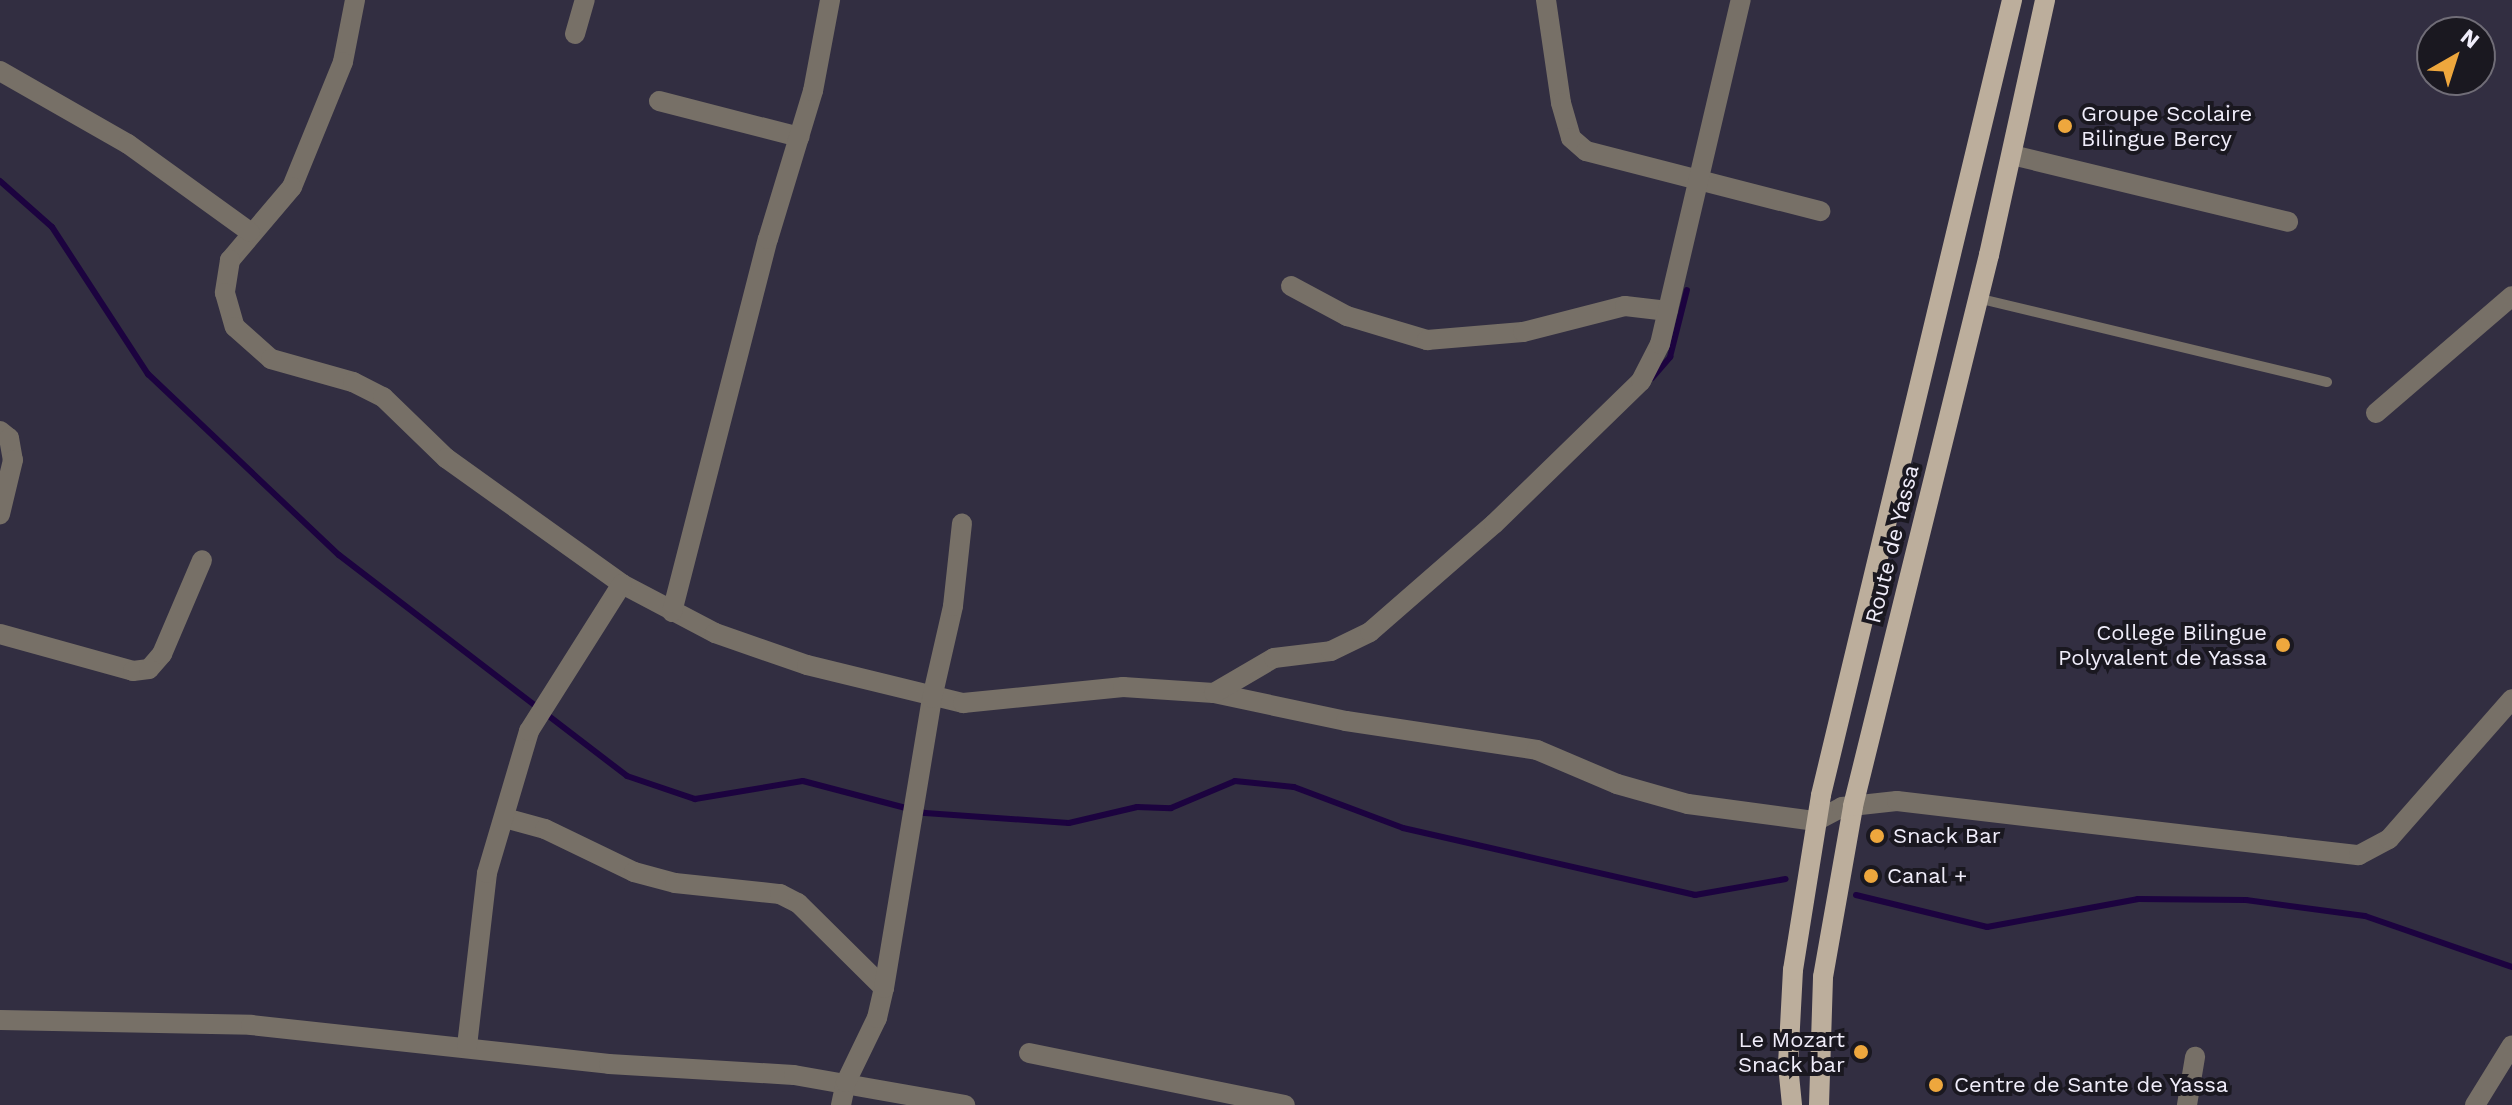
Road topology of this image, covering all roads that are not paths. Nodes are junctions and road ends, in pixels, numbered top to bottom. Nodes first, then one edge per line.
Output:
1 (355, 0) edge
2 (585, 0) edge
3 (830, 0) edge
4 (1546, 0) edge
5 (1741, 0) edge
6 (2012, 0) edge
7 (2045, 0) edge
8 (575, 34) dead end
9 (0, 71) edge
10 (659, 101) dead end
11 (799, 137) junction
12 (2012, 155) junction
13 (1698, 183) junction
14 (1820, 211) dead end
15 (2288, 222) dead end
16 (250, 232) junction
17 (1954, 243) junction
18 (1989, 255) junction
19 (1291, 286) dead end
20 (2512, 296) edge
21 (1977, 298) junction
22 (1668, 311) junction
23 (2327, 382) dead end
24 (2376, 413) dead end
25 (0, 431) edge
26 (0, 514) edge
27 (962, 523) dead end
28 (202, 560) dead end
29 (622, 584) junction
30 (672, 612) junction
31 (0, 634) edge
32 (1214, 693) junction
33 (932, 698) junction
34 (2512, 699) edge
35 (1853, 806) junction
36 (505, 818) junction
37 (1816, 821) junction
38 (884, 988) junction
39 (0, 1020) edge
40 (2512, 1045) edge
41 (467, 1046) junction
42 (1029, 1053) dead end
43 (2195, 1057) dead end
44 (846, 1082) junction
45 (841, 1105) edge
46 (965, 1105) edge
47 (1285, 1105) edge
48 (1792, 1105) edge
49 (1819, 1105) edge
50 (2187, 1105) edge
51 (2475, 1105) edge

1 - 16 street
2 - 8 street
3 - 11 street
4 - 13 street
5 - 13 street
6 - 17 main road, Route de Yassa
7 - 12 main road, Route de Yassa
9 - 16 street
10 - 11 street
11 - 30 street
12 - 15 street
12 - 18 main road, Route de Yassa
13 - 14 street
13 - 22 street
16 - 29 street
17 - 18 main road
17 - 37 main road, Route de Yassa
18 - 21 main road, Route de Yassa
19 - 22 street
20 - 24 street
21 - 23 lane
21 - 35 main road, Route de Yassa
22 - 32 street
25 - 26 street
27 - 33 street
28 - 31 street
29 - 30 street
29 - 36 street
30 - 33 street
32 - 33 street
32 - 37 street
33 - 38 street
34 - 35 street
35 - 37 street
35 - 49 main road, Route de Yassa
36 - 38 street
36 - 41 street
37 - 48 main road, Route de Yassa
38 - 44 street
39 - 41 street
40 - 51 street
41 - 44 street
42 - 47 street
43 - 50 street
44 - 45 street
44 - 46 street

